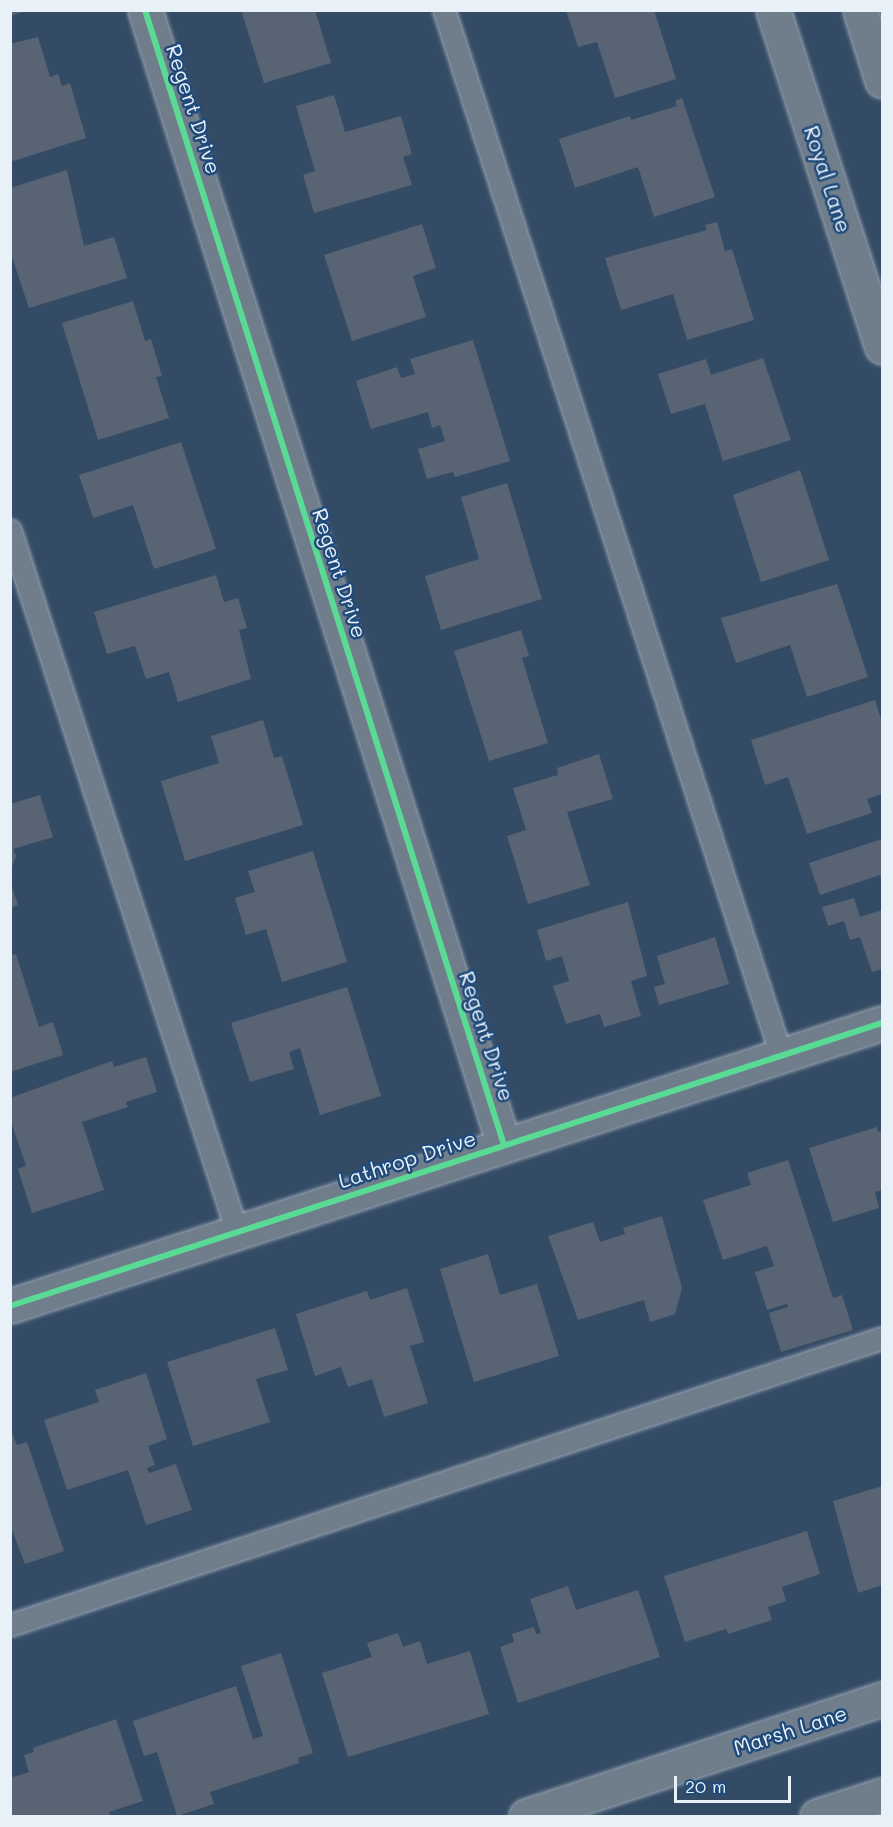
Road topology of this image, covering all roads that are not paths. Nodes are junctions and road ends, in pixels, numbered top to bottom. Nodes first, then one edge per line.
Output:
1 (145, 10) edge
2 (444, 10) edge
3 (773, 10) edge
4 (860, 10) edge
5 (882, 81) edge
6 (882, 347) edge
7 (10, 530) edge
8 (882, 1023) edge
9 (781, 1055) junction
10 (504, 1145) junction
11 (237, 1232) junction
12 (10, 1306) edge
13 (882, 1338) edge
14 (10, 1625) edge
15 (882, 1699) edge
16 (882, 1795) edge
17 (526, 1816) edge
18 (817, 1816) edge

1 - 10 street, Regent Drive
2 - 9 lane
3 - 6 street, Royal Lane
4 - 5 street
7 - 11 lane
8 - 9 street, Lathrop Drive
9 - 10 street, Lathrop Drive
10 - 11 street, Lathrop Drive
11 - 12 street, Lathrop Drive
13 - 14 lane
15 - 17 street, Marsh Lane
16 - 18 street

